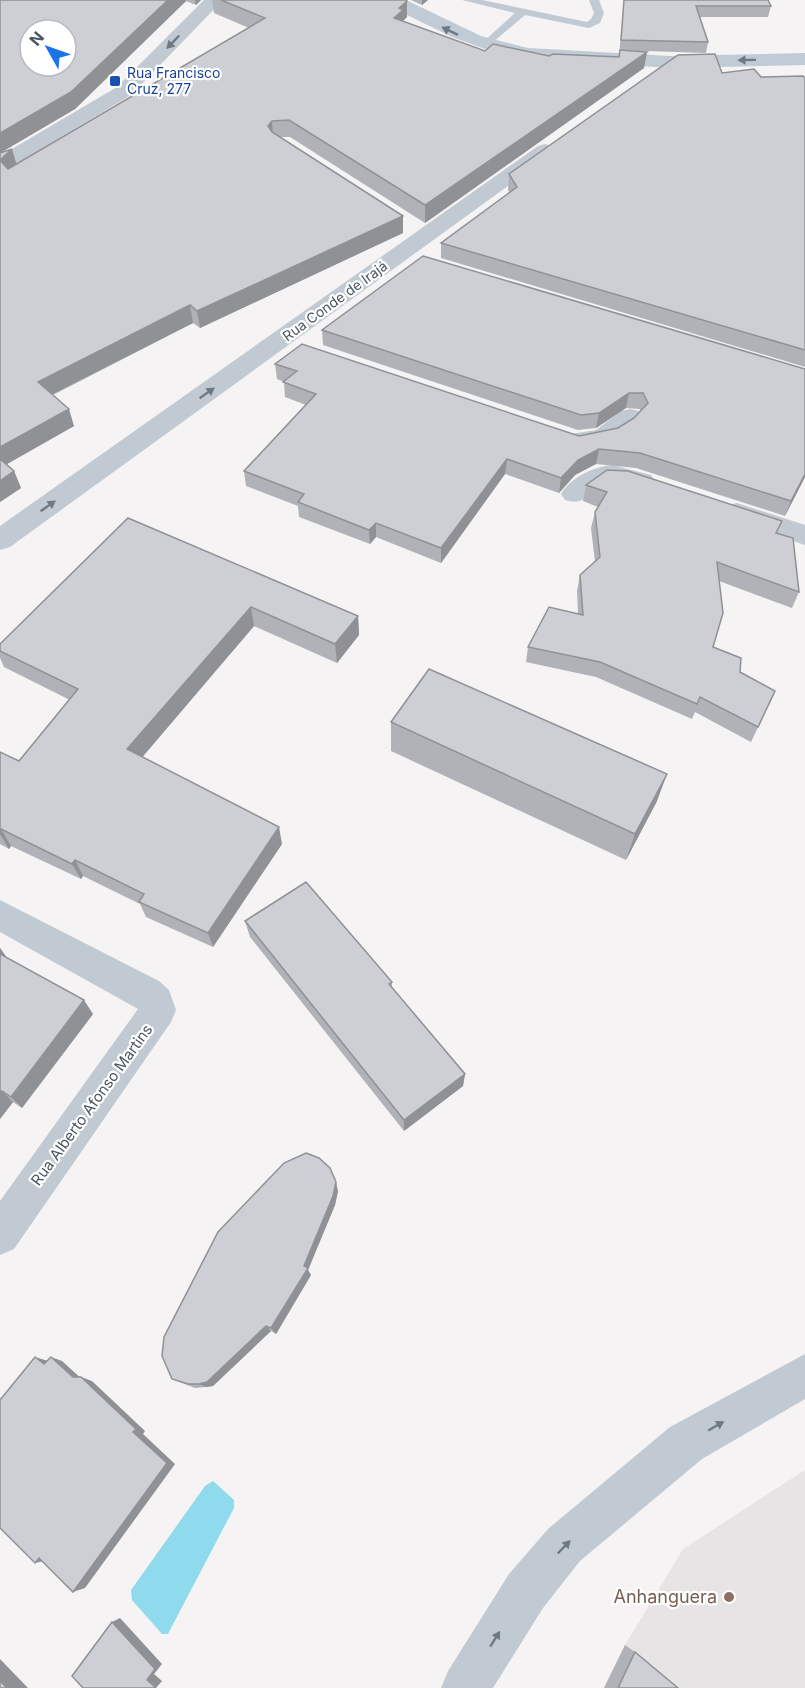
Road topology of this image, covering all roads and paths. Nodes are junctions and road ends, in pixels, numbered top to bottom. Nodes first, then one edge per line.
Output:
1 (214, 0) edge
2 (393, 0) edge
3 (468, 0) edge
4 (594, 0) edge
5 (523, 11) junction
6 (486, 45) junction
7 (805, 59) edge
8 (670, 62) junction
9 (644, 80) edge
10 (558, 141) edge
11 (0, 165) edge
12 (407, 224) dead end
13 (425, 235) junction
14 (398, 255) junction
15 (426, 263) edge
16 (280, 341) junction
17 (308, 351) edge
18 (630, 417) edge
19 (551, 434) edge
20 (661, 487) edge
21 (574, 494) dead end
22 (716, 505) edge
23 (805, 535) edge
24 (0, 540) edge
25 (0, 915) edge
26 (0, 1234) edge
27 (805, 1375) edge
28 (465, 1688) edge

1 -> 11 street
6 -> 2 main road
3 - 5 lane
4 - 5 lane
5 - 6 lane
6 - 8 main road
7 -> 8 main road
8 - 9 street
10 - 13 street, Rua Conde de Irajá
12 - 13 street
13 - 14 street, Rua Conde de Irajá
14 - 15 street
14 - 16 street, Rua Conde de Irajá
16 - 17 street
24 -> 16 street, Rua Conde de Irajá
18 - 19 street
20 - 21 street
22 - 23 street
25 - 26 street, Rua Alberto Afonso Martins
28 -> 27 street

